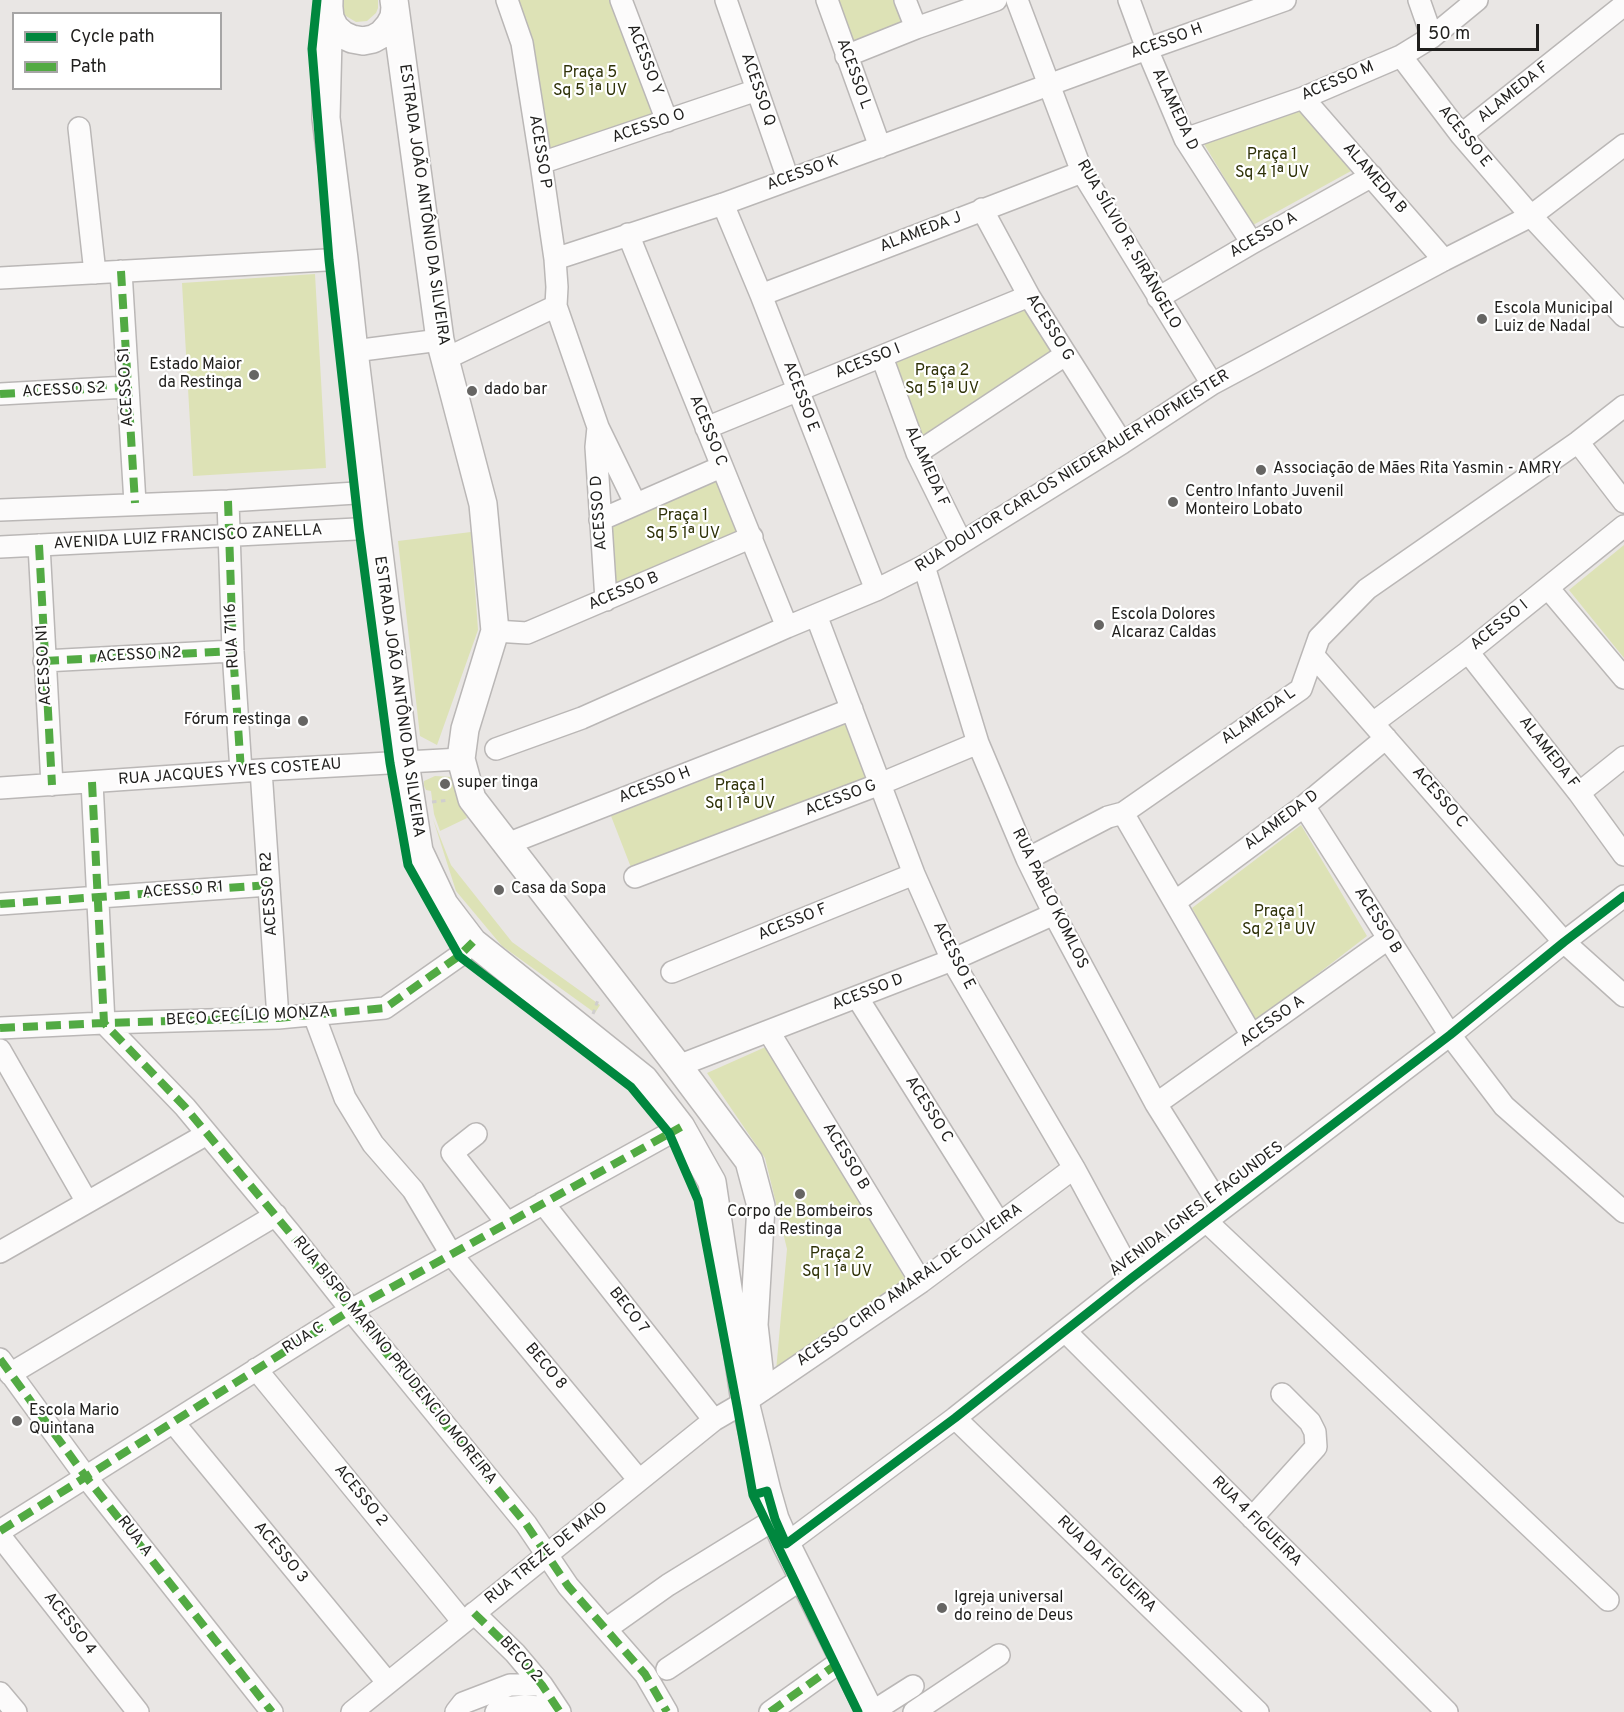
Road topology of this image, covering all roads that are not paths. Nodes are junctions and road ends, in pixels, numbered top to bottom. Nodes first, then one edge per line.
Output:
1 (507, 0) edge
2 (621, 0) edge
3 (726, 0) edge
4 (827, 0) edge
5 (905, 0) edge
6 (996, 0) edge
7 (1017, 0) edge
8 (1129, 0) edge
9 (1285, 0) edge
10 (1419, 0) edge
11 (1477, 0) edge
12 (395, 3) edge
13 (329, 4) edge
14 (1624, 5) edge
15 (916, 28) junction
16 (1432, 37) junction
17 (1147, 49) junction
18 (846, 56) junction
19 (1401, 56) junction
20 (1049, 86) junction
21 (757, 90) junction
22 (1303, 98) junction
23 (667, 121) junction
24 (79, 128) dead end
25 (1461, 135) junction
26 (1185, 139) junction
27 (1624, 145) edge
28 (880, 147) junction
29 (541, 163) junction
30 (1082, 172) junction
31 (1372, 176) junction
32 (788, 179) junction
33 (723, 204) junction
34 (982, 209) junction
35 (1531, 216) junction
36 (628, 234) junction
37 (1252, 243) junction
38 (344, 259) junction
39 (555, 259) junction
40 (1444, 260) junction
41 (121, 271) junction
42 (95, 273) junction
43 (0, 278) edge
44 (761, 295) junction
45 (1029, 296) junction
46 (1158, 298) junction
47 (1620, 303) edge
48 (556, 306) junction
49 (442, 350) junction
50 (354, 351) junction
51 (1065, 355) junction
52 (882, 357) junction
53 (1212, 384) junction
54 (127, 387) junction
55 (798, 391) junction
56 (0, 394) edge
57 (1624, 406) edge
58 (598, 427) junction
59 (706, 428) junction
60 (1578, 442) junction
61 (1122, 443) junction
62 (917, 453) junction
63 (721, 467) junction
64 (372, 492) junction
65 (228, 501) junction
66 (1624, 501) edge
67 (135, 503) junction
68 (636, 503) junction
69 (0, 510) edge
70 (600, 520) junction
71 (1624, 526) edge
72 (376, 528) junction
73 (229, 536) junction
74 (752, 537) junction
75 (962, 542) junction
76 (39, 545) junction
77 (0, 547) edge
78 (924, 566) junction
79 (1548, 588) junction
80 (876, 590) junction
81 (606, 600) junction
82 (816, 615) junction
83 (787, 627) junction
84 (495, 632) junction
85 (233, 651) junction
86 (1468, 652) junction
87 (1313, 655) junction
88 (44, 661) junction
89 (1624, 678) edge
90 (852, 709) junction
91 (1380, 731) junction
92 (978, 743) junction
93 (496, 749) dead end
94 (1624, 757) edge
95 (461, 759) junction
96 (405, 762) junction
97 (251, 771) junction
98 (92, 782) junction
99 (880, 784) junction
100 (52, 785) junction
101 (0, 788) edge
102 (1579, 792) junction
103 (1304, 806) junction
104 (1122, 813) junction
105 (516, 841) junction
106 (1624, 855) edge
107 (1027, 859) junction
108 (914, 874) junction
109 (635, 877) dead end
110 (269, 885) junction
111 (1624, 896) edge
112 (98, 897) junction
113 (1176, 902) junction
114 (0, 904) edge
115 (1054, 914) junction
116 (1389, 939) junction
117 (473, 942) junction
118 (1564, 942) junction
119 (952, 960) junction
120 (672, 972) dead end
121 (1624, 996) edge
122 (856, 998) junction
123 (314, 1015) junction
124 (278, 1018) junction
125 (104, 1023) junction
126 (0, 1028) edge
127 (769, 1032) junction
128 (1450, 1035) junction
129 (1252, 1036) junction
130 (1, 1056) edge
131 (678, 1066) junction
132 (1156, 1104) junction
133 (681, 1127) junction
134 (207, 1134) junction
135 (476, 1134) dead end
136 (1074, 1168) junction
137 (87, 1202) junction
138 (543, 1203) junction
139 (1624, 1212) edge
140 (276, 1215) junction
141 (1214, 1215) junction
142 (507, 1223) junction
143 (999, 1223) junction
144 (0, 1252) edge
145 (451, 1254) junction
146 (1133, 1277) junction
147 (921, 1282) junction
148 (351, 1310) junction
149 (1065, 1331) junction
150 (5, 1366) edge
151 (256, 1369) junction
152 (1282, 1394) dead end
153 (753, 1396) junction
154 (955, 1418) junction
155 (714, 1420) junction
156 (173, 1422) junction
157 (86, 1477) junction
158 (639, 1480) junction
159 (1252, 1518) junction
160 (775, 1519) junction
161 (0, 1531) edge
162 (0, 1536) edge
163 (786, 1544) junction
164 (546, 1555) junction
165 (802, 1578) junction
166 (1608, 1600) dead end
167 (469, 1617) junction
168 (606, 1629) junction
169 (999, 1655) dead end
170 (844, 1659) junction
171 (667, 1669) dead end
172 (388, 1683) junction
173 (542, 1685) junction
174 (913, 1686) dead end
175 (0, 1693) edge
176 (559, 1710) edge
177 (16, 1712) edge
178 (138, 1712) edge
179 (272, 1712) edge
180 (352, 1712) edge
181 (456, 1712) edge
182 (496, 1712) edge
183 (667, 1712) edge
184 (770, 1712) edge
185 (871, 1712) edge
186 (914, 1712) edge
187 (1258, 1712) edge
188 (1447, 1712) edge

1 - 29 street, ACESSO P
2 - 23 street, ACESSO Y
3 - 21 street, ACESSO Q
4 - 18 street, ACESSO L
5 - 15 street
6 - 15 street
7 - 20 street, RUA SÍLVIO R. SIRÂNGELO
8 - 17 street, ALAMEDA D
9 - 17 street, ACESSO H
10 - 16 street
11 - 16 street, ACESSO M
12 - 13 main road
12 - 49 main road, ESTRADA JOÃO ANTÔNIO DA SILVEIRA
13 - 38 main road, ESTRADA JOÃO ANTÔNIO DA SILVEIRA
14 - 25 street, ALAMEDA F
15 - 18 street
16 - 19 street, ACESSO M
17 - 20 street, ACESSO H
17 - 26 street, ALAMEDA D
18 - 28 street, ACESSO L
19 - 22 street, ACESSO M
19 - 25 street, ACESSO E
20 - 28 street, ACESSO K
20 - 30 street, RUA SÍLVIO R. SIRÂNGELO
21 - 23 street, ACESSO O
21 - 32 street, ACESSO Q
22 - 26 street, ACESSO M
22 - 31 street, ALAMEDA B
23 - 29 street, ACESSO O
24 - 42 street
25 - 35 street, ACESSO E
26 - 37 street, ALAMEDA D
27 - 35 street, RUA DOUTOR CARLOS NIEDERAUER HOFMEISTER
28 - 32 street, ACESSO K
29 - 39 street, ACESSO P
30 - 34 street, ALAMEDA J
30 - 46 street, RUA SÍLVIO R. SIRÂNGELO
31 - 37 street, ACESSO A
31 - 40 street, ALAMEDA B
32 - 33 street, ACESSO K
33 - 36 street, ACESSO K
33 - 44 street, ACESSO E
34 - 44 street, ALAMEDA J
34 - 45 street, ACESSO G
35 - 40 street, RUA DOUTOR CARLOS NIEDERAUER HOFMEISTER
35 - 47 street, ACESSO E
36 - 39 street, ACESSO K
36 - 59 street, ACESSO C
37 - 46 street, ACESSO A
38 - 41 street
38 - 50 main road, ESTRADA JOÃO ANTÔNIO DA SILVEIRA
39 - 48 street, ACESSO P
40 - 53 street, RUA DOUTOR CARLOS NIEDERAUER HOFMEISTER
41 - 42 street
41 - 54 street, ACESSO S1
42 - 43 street
44 - 55 street, ACESSO E
45 - 51 street, ACESSO G
45 - 52 street, ACESSO I
46 - 53 street, RUA SÍLVIO R. SIRÂNGELO
48 - 49 street
48 - 58 street, ACESSO P
49 - 50 street
49 - 84 main road, ESTRADA JOÃO ANTÔNIO DA SILVEIRA
50 - 64 main road, ESTRADA JOÃO ANTÔNIO DA SILVEIRA
51 - 61 street, ACESSO G
51 - 62 street
52 - 55 street, ACESSO I
52 - 62 street, ALAMEDA F
53 - 61 street, RUA DOUTOR CARLOS NIEDERAUER HOFMEISTER
54 - 56 street, ACESSO S2
54 - 67 street, ACESSO S1
55 - 59 street, ACESSO I
55 - 80 street, ACESSO E
57 - 60 street, ALAMEDA L
58 - 68 street, ACESSO P
58 - 70 street, ACESSO D
59 - 63 street, ACESSO C
60 - 66 street
60 - 87 street, ALAMEDA L
61 - 75 street, RUA DOUTOR CARLOS NIEDERAUER HOFMEISTER
62 - 75 street, ALAMEDA F
63 - 68 street
63 - 74 street, ACESSO C
64 - 65 street
64 - 72 main road, ESTRADA JOÃO ANTÔNIO DA SILVEIRA
65 - 67 street
65 - 73 street, RUA 7116
67 - 69 street
68 - 70 street
70 - 81 street, ACESSO D
71 - 79 street, ACESSO I
72 - 73 street, AVENIDA LUIZ FRANCISCO ZANELLA
72 - 96 main road, ESTRADA JOÃO ANTÔNIO DA SILVEIRA
73 - 76 street, AVENIDA LUIZ FRANCISCO ZANELLA
73 - 85 street, RUA 7116
74 - 81 street, ACESSO B
74 - 83 street, ACESSO C
75 - 78 street, RUA DOUTOR CARLOS NIEDERAUER HOFMEISTER
76 - 77 street, AVENIDA LUIZ FRANCISCO ZANELLA
76 - 88 street, ACESSO N1
78 - 80 street, RUA DOUTOR CARLOS NIEDERAUER HOFMEISTER
78 - 92 street, RUA PABLO KOMLOS
79 - 86 street, ACESSO I
79 - 89 street
80 - 82 street, RUA DOUTOR CARLOS NIEDERAUER HOFMEISTER
81 - 84 street, ACESSO B
82 - 83 street, RUA DOUTOR CARLOS NIEDERAUER HOFMEISTER
82 - 90 street, ACESSO E
83 - 93 street, RUA DOUTOR CARLOS NIEDERAUER HOFMEISTER
84 - 95 main road, ESTRADA JOÃO ANTÔNIO DA SILVEIRA
85 - 88 street, ACESSO N2
85 - 97 street, RUA 7116
86 - 91 street, ACESSO I
86 - 102 street, ALAMEDA F
87 - 91 street, ACESSO C
87 - 104 street, ALAMEDA L
88 - 100 street, ACESSO N1
90 - 99 street, ACESSO E
90 - 105 street, ACESSO H
91 - 103 street, ALAMEDA D
91 - 118 street, ACESSO C
92 - 99 street, ACESSO G
92 - 107 street, RUA PABLO KOMLOS
94 - 102 street
95 - 96 street, RUA JACQUES YVES COSTEAU
95 - 105 main road, ESTRADA JOÃO ANTÔNIO DA SILVEIRA
96 - 97 street, RUA JACQUES YVES COSTEAU
96 - 117 main road, ESTRADA JOÃO ANTÔNIO DA SILVEIRA
97 - 98 street, RUA JACQUES YVES COSTEAU
97 - 110 street, ACESSO R2
98 - 100 street, RUA JACQUES YVES COSTEAU
98 - 112 street
99 - 108 street, ACESSO E
99 - 109 street, ACESSO G
100 - 101 street, RUA JACQUES YVES COSTEAU
102 - 106 street, ALAMEDA F
103 - 113 street, ALAMEDA D
103 - 116 street, ACESSO B
104 - 107 street, ALAMEDA L
104 - 113 street
105 - 131 main road, ESTRADA JOÃO ANTÔNIO DA SILVEIRA
107 - 115 street, RUA PABLO KOMLOS
108 - 119 street, ACESSO E
108 - 120 street, ACESSO F
110 - 112 street, ACESSO R1
110 - 124 street, ACESSO R2
111 - 118 street, AVENIDA IGNES E FAGUNDES
112 - 114 street, ACESSO R1
112 - 125 street
113 - 129 street
115 - 119 street, ACESSO D
115 - 132 street, RUA PABLO KOMLOS
116 - 128 street, ACESSO B
116 - 129 street, ACESSO A
117 - 123 street, BECO CECÍLIO MONZA
117 - 133 main road, ESTRADA JOÃO ANTÔNIO DA SILVEIRA
118 - 121 street, ACESSO C
118 - 128 street, AVENIDA IGNES E FAGUNDES
119 - 122 street, ACESSO D
119 - 136 street, ACESSO E
122 - 127 street, ACESSO D
122 - 143 street, ACESSO C
123 - 124 street, BECO CECÍLIO MONZA
123 - 145 street, BECO 8
124 - 125 street, BECO CECÍLIO MONZA
125 - 126 street, BECO CECÍLIO MONZA
125 - 134 street, RUA BISPO MARINO PRUDENCIO MOREIRA
127 - 131 street, ACESSO D
127 - 147 street, ACESSO B
128 - 139 street, ACESSO B
128 - 141 street, AVENIDA IGNES E FAGUNDES
129 - 132 street, ACESSO A
130 - 137 street
131 - 153 main road, ESTRADA JOÃO ANTÔNIO DA SILVEIRA
132 - 141 street, RUA PABLO KOMLOS
133 - 138 street, RUA C
133 - 153 main road, ESTRADA JOÃO ANTÔNIO DA SILVEIRA
134 - 137 street
134 - 140 street, RUA BISPO MARINO PRUDENCIO MOREIRA
135 - 142 street
136 - 143 street, ACESSO CIRIO AMARAL DE OLIVEIRA
136 - 146 street, ACESSO E
137 - 144 street
138 - 142 street, RUA C
138 - 155 street, BECO 7
140 - 148 street, RUA BISPO MARINO PRUDENCIO MOREIRA
140 - 150 street
141 - 146 street, AVENIDA IGNES E FAGUNDES
141 - 166 street, RUA PABLO KOMLOS
142 - 145 street, RUA C
143 - 147 street, ACESSO CIRIO AMARAL DE OLIVEIRA
145 - 148 street, RUA C
145 - 158 street, BECO 8
146 - 149 street, AVENIDA IGNES E FAGUNDES
147 - 153 street, ACESSO CIRIO AMARAL DE OLIVEIRA
148 - 151 street, RUA C
148 - 164 street, RUA BISPO MARINO PRUDENCIO MOREIRA
149 - 154 street, AVENIDA IGNES E FAGUNDES
149 - 159 street, RUA 4 FIGUEIRA
150 - 157 street, RUA A
151 - 156 street, RUA C
151 - 167 street, ACESSO 2
152 - 159 street
153 - 155 street, RUA TREZE DE MAIO
153 - 160 main road, ESTRADA JOÃO ANTÔNIO DA SILVEIRA
154 - 163 street, AVENIDA IGNES E FAGUNDES
154 - 187 street, RUA DA FIGUEIRA
155 - 158 street, RUA TREZE DE MAIO
156 - 157 street, RUA C
156 - 172 street, ACESSO 3
157 - 161 street, RUA C
157 - 179 street, RUA A
158 - 164 street, RUA TREZE DE MAIO
159 - 188 street, RUA 4 FIGUEIRA
160 - 163 main road, ESTRADA JOÃO ANTÔNIO DA SILVEIRA
160 - 168 street
162 - 178 street, ACESSO 4
163 - 165 main road, ESTRADA JOÃO ANTÔNIO DA SILVEIRA
164 - 167 street, RUA TREZE DE MAIO
164 - 168 street, RUA BISPO MARINO PRUDENCIO MOREIRA
165 - 170 main road, ESTRADA JOÃO ANTÔNIO DA SILVEIRA
165 - 171 street
167 - 172 street, RUA TREZE DE MAIO
167 - 173 street, BECO 2
168 - 183 street, RUA BISPO MARINO PRUDENCIO MOREIRA
169 - 186 street
170 - 184 street
170 - 185 main road, ESTRADA JOÃO ANTÔNIO DA SILVEIRA
172 - 180 street, RUA TREZE DE MAIO
173 - 176 street, BECO 2
173 - 181 street
174 - 185 street
175 - 177 street
176 - 182 street

